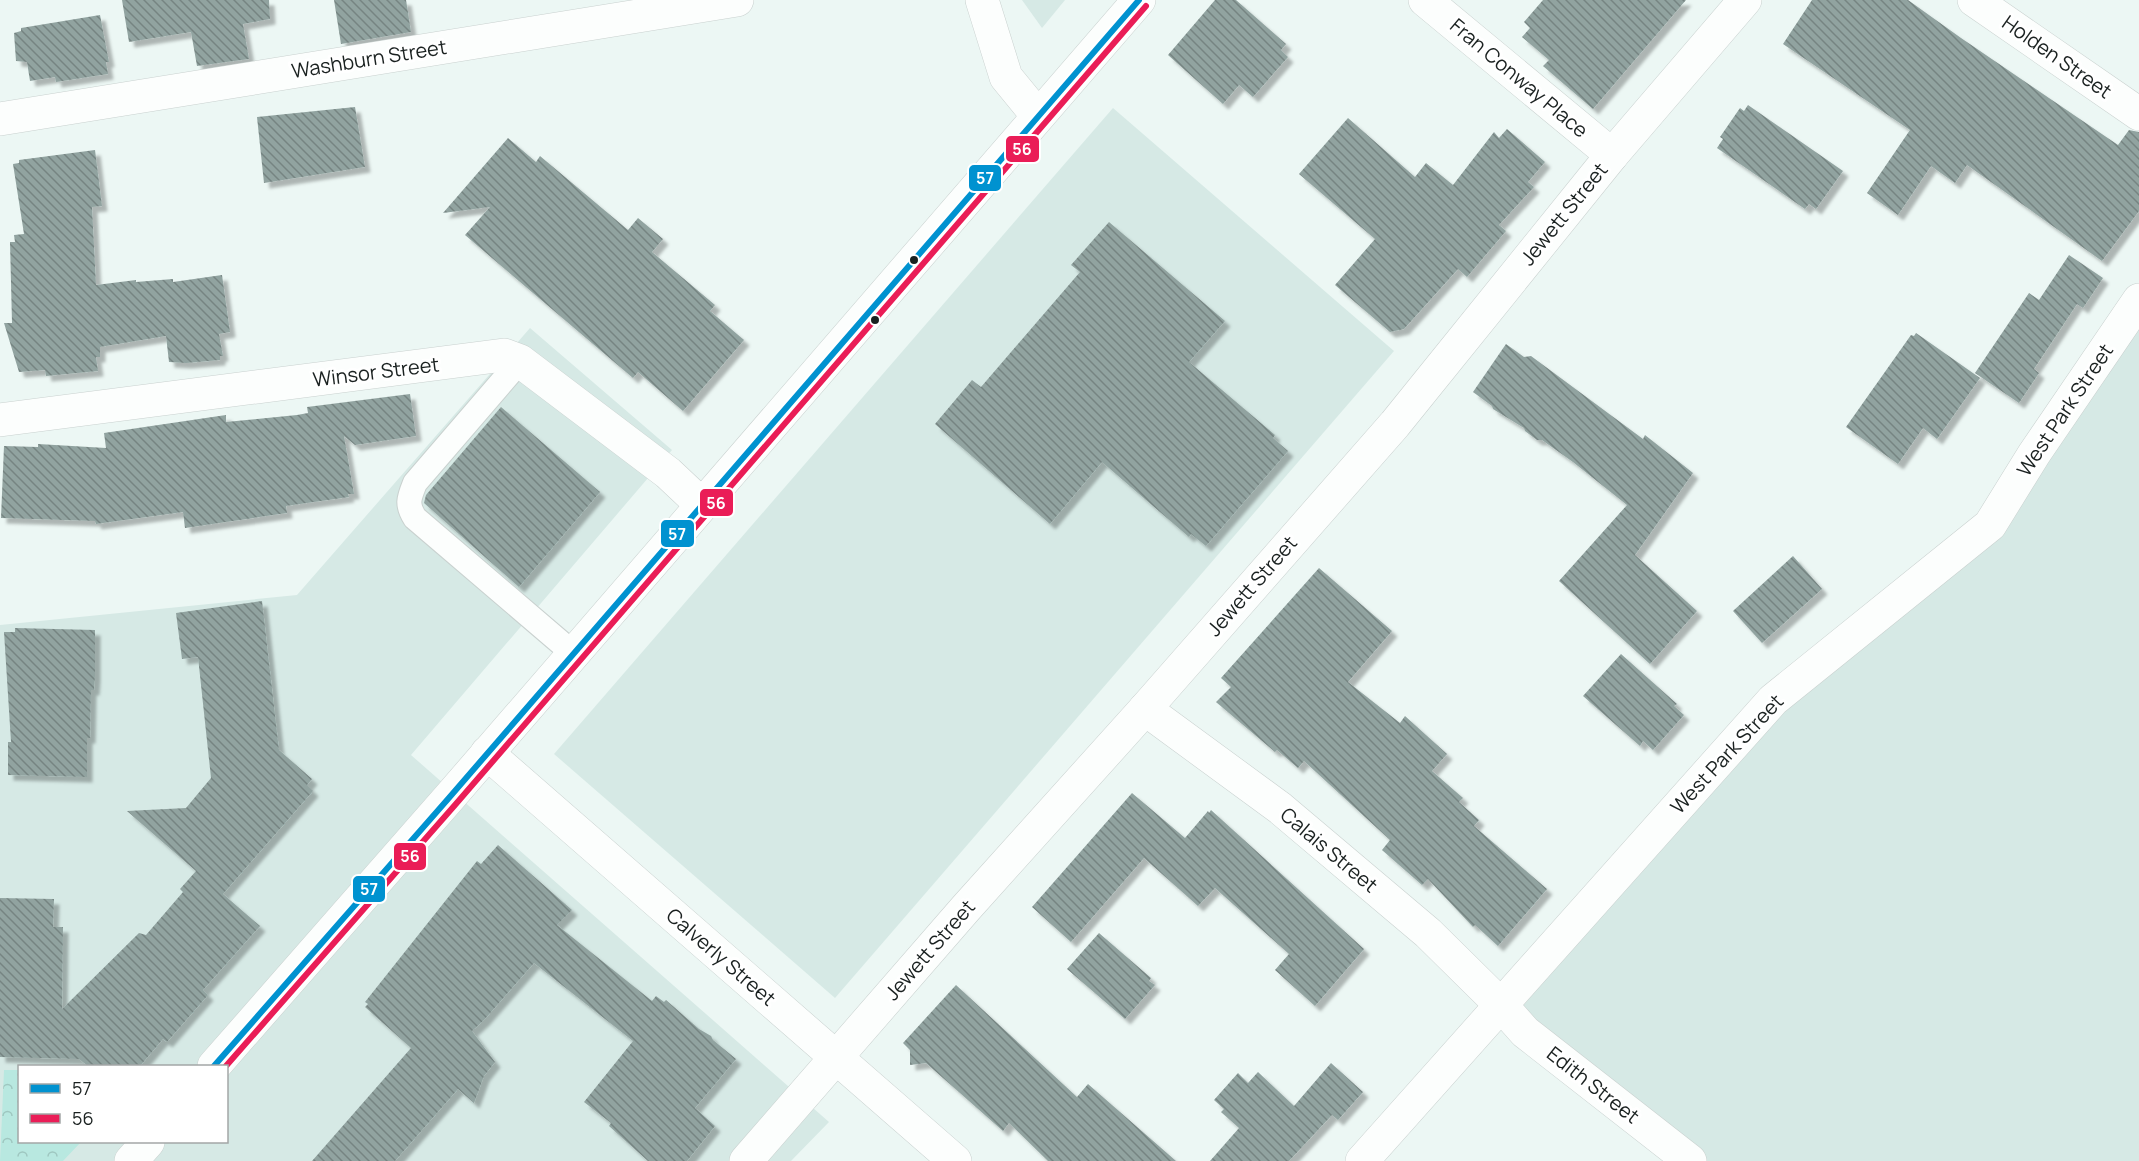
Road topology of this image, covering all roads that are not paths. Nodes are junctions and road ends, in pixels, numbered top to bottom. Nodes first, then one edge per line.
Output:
1 (737, 0) edge
2 (982, 0) edge
3 (1139, 0) edge
4 (1425, 0) edge
5 (1745, 0) edge
6 (1974, 0) edge
7 (2139, 114) edge
8 (1038, 116) junction
9 (0, 118) edge
10 (1612, 155) junction
11 (2139, 300) edge
12 (520, 361) junction
13 (0, 420) edge
14 (702, 505) junction
15 (574, 654) junction
16 (1145, 709) junction
17 (487, 753) junction
18 (1501, 1005) junction
19 (836, 1058) junction
20 (215, 1065) edge
21 (147, 1143) edge
22 (131, 1161) edge
23 (746, 1161) edge
24 (955, 1161) edge
25 (1362, 1161) edge
26 (1690, 1161) edge

1 - 9 street, Washburn Street
2 - 8 street
3 - 8 street
4 - 10 street, Fran Conway Place
5 - 10 street, Jewett Street
6 - 7 street, Holden Street
8 - 14 street
10 - 16 street, Jewett Street
11 - 18 street, West Park Street
12 - 13 street, Winsor Street
12 - 14 street, Winsor Street
12 - 15 lane
14 - 15 street
15 - 17 street
16 - 18 street, Calais Street
16 - 19 street, Jewett Street
17 - 19 street, Calverly Street
17 - 20 street
18 - 25 street, West Park Street
18 - 26 street, Edith Street
19 - 23 street, Jewett Street
19 - 24 street, Calverly Street
21 - 22 street

